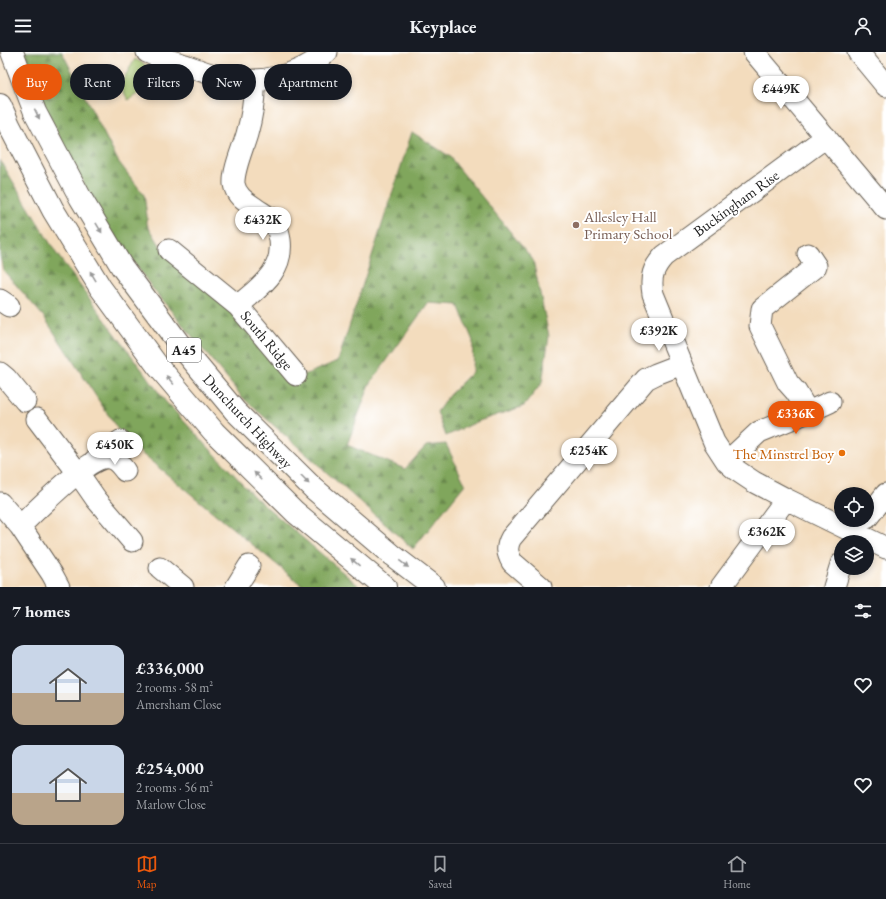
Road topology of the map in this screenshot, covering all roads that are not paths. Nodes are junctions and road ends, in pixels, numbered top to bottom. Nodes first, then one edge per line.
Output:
1 (12, 52) edge
2 (147, 52) edge
3 (327, 52) edge
4 (858, 52) edge
5 (764, 56) edge
6 (192, 60) edge
7 (202, 66) edge
8 (256, 81) edge
9 (886, 86) edge
10 (254, 100) edge
11 (0, 105) edge
12 (826, 137) junction
13 (886, 209) edge
14 (169, 250) dead end
15 (808, 254) dead end
16 (238, 306) junction
17 (682, 364) junction
18 (0, 373) edge
19 (296, 375) dead end
20 (25, 401) dead end
21 (830, 402) dead end
22 (808, 412) junction
23 (37, 419) dead end
24 (120, 441) dead end
25 (727, 462) junction
26 (84, 469) junction
27 (125, 471) dead end
28 (886, 494) edge
29 (786, 500) junction
30 (0, 503) edge
31 (20, 526) junction
32 (858, 529) edge
33 (132, 541) dead end
34 (886, 548) edge
35 (249, 566) dead end
36 (160, 568) dead end
37 (838, 575) edge
38 (59, 587) edge
39 (183, 587) edge
40 (236, 587) edge
41 (386, 587) edge
42 (434, 587) edge
43 (541, 587) edge
44 (721, 587) edge
45 (834, 587) edge

1 -> 42 highway, Dunchurch Highway / A45
2 - 6 street
3 - 8 street
4 - 9 street
5 - 12 street
6 - 7 street
10 - 16 street, South Ridge
41 -> 11 highway, Dunchurch Highway / A45
12 - 13 street
12 - 17 street, Buckingham Rise
14 - 16 street, South Ridge
15 - 22 street
16 - 19 street, South Ridge
17 - 25 street, Buckingham Rise
17 - 43 street
18 - 20 street
21 - 22 street
22 - 25 street
23 - 26 street
24 - 26 street
25 - 29 street, Buckingham Rise
26 - 27 street
26 - 31 street
26 - 33 street
28 - 32 street
29 - 32 street, Buckingham Rise
29 - 44 street
30 - 31 street
31 - 38 street
32 - 34 street, Buckingham Rise
35 - 40 street
36 - 39 street
37 - 45 street

